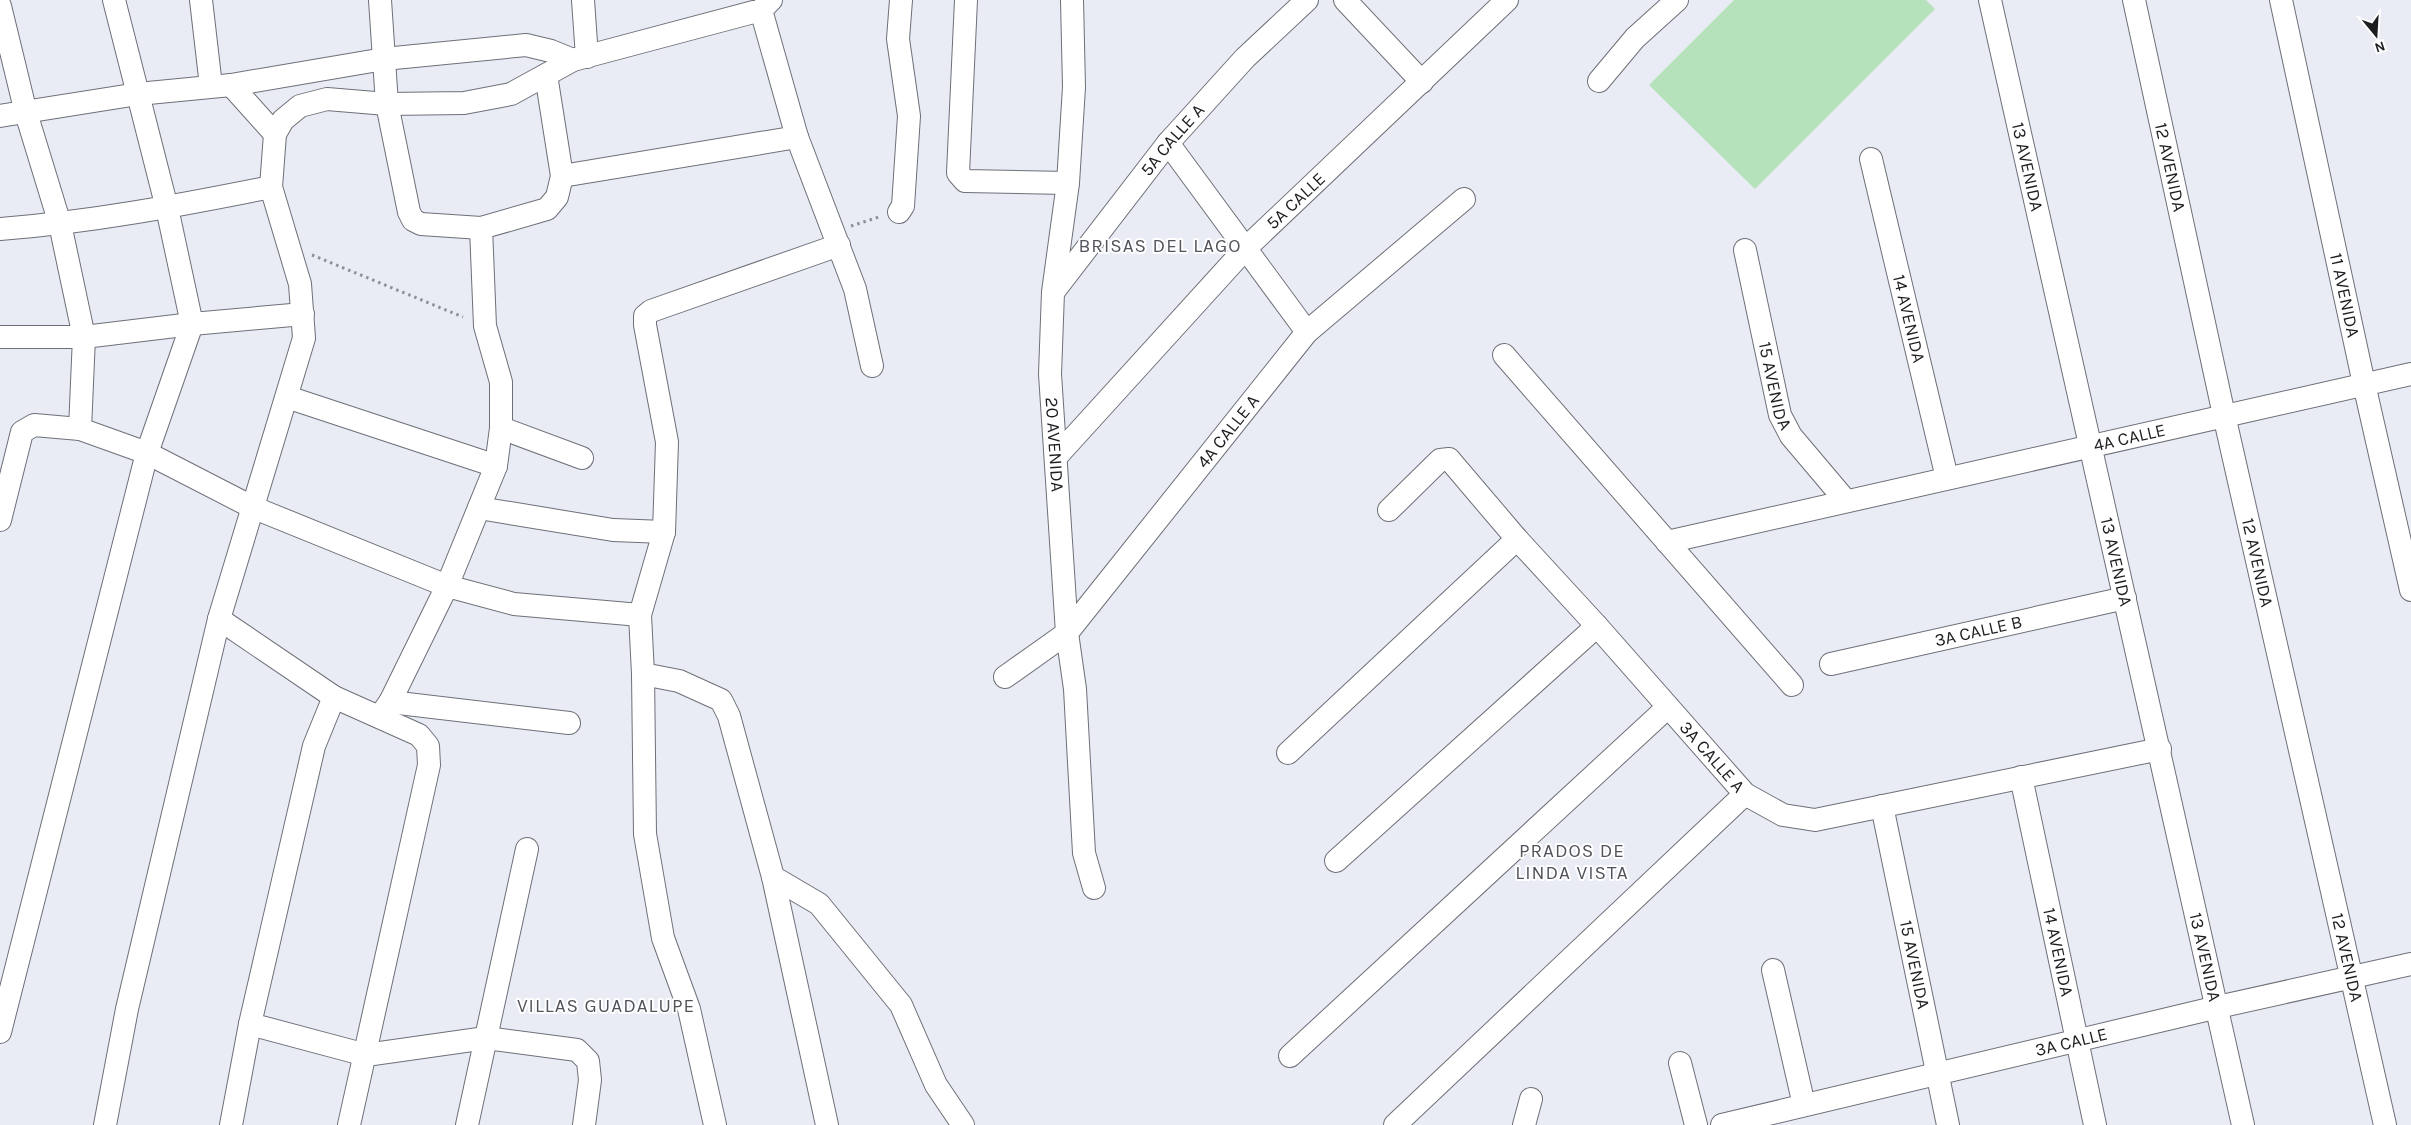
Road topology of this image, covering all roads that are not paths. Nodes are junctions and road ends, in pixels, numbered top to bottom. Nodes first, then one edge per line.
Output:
1 (114, 0) edge
2 (201, 0) edge
3 (380, 0) edge
4 (583, 0) edge
5 (901, 0) edge
6 (966, 0) edge
7 (1072, 0) edge
8 (1307, 0) edge
9 (1345, 0) edge
10 (1507, 0) edge
11 (1677, 0) edge
12 (1990, 0) edge
13 (2134, 0) edge
14 (2281, 0) edge
15 (766, 5) edge
16 (0, 6) edge
17 (384, 59) junction
18 (580, 59) junction
19 (546, 75) junction
20 (1598, 81) dead end
21 (1422, 82) junction
22 (221, 86) junction
23 (138, 94) junction
24 (387, 104) junction
25 (26, 113) junction
26 (0, 116) edge
27 (275, 134) junction
28 (797, 136) junction
29 (1168, 143) junction
30 (1871, 159) dead end
31 (562, 176) junction
32 (1068, 183) junction
33 (271, 187) junction
34 (1464, 199) dead end
35 (167, 208) junction
36 (899, 212) road end
37 (60, 224) junction
38 (481, 228) junction
39 (0, 229) edge
40 (836, 238) junction
41 (1246, 248) junction
42 (1745, 250) dead end
43 (1053, 292) junction
44 (303, 314) junction
45 (192, 324) junction
46 (1307, 332) junction
47 (0, 337) edge
48 (84, 337) junction
49 (1504, 355) dead end
50 (872, 366) dead end
51 (2411, 374) edge
52 (2364, 384) junction
53 (287, 397) junction
54 (2224, 415) junction
55 (501, 428) junction
56 (80, 429) junction
57 (2090, 445) junction
58 (146, 454) junction
59 (1056, 457) junction
60 (582, 458) dead end
61 (496, 466) junction
62 (1947, 478) junction
63 (1846, 501) junction
64 (252, 507) junction
65 (478, 508) junction
66 (1389, 510) dead end
67 (0, 520) edge
68 (664, 532) junction
69 (1517, 540) junction
70 (1667, 542) junction
71 (447, 586) junction
72 (2411, 590) edge
73 (2125, 598) junction
74 (640, 615) junction
75 (219, 619) junction
76 (1597, 626) junction
77 (1067, 633) junction
78 (1831, 664) dead end
79 (643, 674) junction
80 (1005, 677) dead end
81 (1792, 685) dead end
82 (334, 697) junction
83 (1668, 707) junction
84 (385, 709) junction
85 (570, 723) dead end
86 (2160, 749) junction
87 (1288, 753) dead end
88 (2021, 778) junction
89 (1745, 794) junction
90 (1882, 806) junction
91 (528, 848) dead end
92 (1336, 861) dead end
93 (773, 877) junction
94 (1094, 888) dead end
95 (2411, 964) edge
96 (1773, 970) dead end
97 (2352, 977) junction
98 (2218, 1007) junction
99 (250, 1024) junction
100 (0, 1032) edge
101 (486, 1038) junction
102 (2078, 1041) junction
103 (366, 1055) junction
104 (1290, 1056) dead end
105 (1680, 1063) dead end
106 (1937, 1074) junction
107 (1531, 1099) dead end
108 (1804, 1105) junction
109 (1728, 1124) edge
110 (105, 1125) edge
111 (231, 1125) edge
112 (349, 1125) edge
113 (467, 1125) edge
114 (584, 1125) edge
115 (715, 1125) edge
116 (827, 1125) edge
117 (963, 1125) edge
118 (1395, 1125) edge
119 (1524, 1125) edge
120 (1696, 1125) edge
121 (1948, 1125) edge
122 (2095, 1125) edge
123 (2243, 1125) edge
124 (2385, 1125) edge

1 - 23 street
2 - 22 street
3 - 17 street
4 - 18 street
5 - 36 street
6 - 32 street
7 - 32 street, 20 AVENIDA
8 - 29 street, 5A CALLE A
9 - 21 street
10 - 21 street, 5A CALLE
11 - 20 street
12 - 57 street, 13 AVENIDA
13 - 54 street, 12 AVENIDA
14 - 52 street, 11 AVENIDA
15 - 18 street
15 - 28 street
16 - 25 street
17 - 18 street
17 - 22 street
17 - 24 street
18 - 19 street
19 - 24 street
19 - 31 street
21 - 41 street, 5A CALLE
22 - 23 street
22 - 27 street
23 - 25 street
23 - 35 street
24 - 27 street
24 - 38 street
25 - 26 street
25 - 37 street
27 - 33 street
28 - 31 street
28 - 40 street
29 - 41 street
29 - 43 street, 5A CALLE A
30 - 62 street, 14 AVENIDA
31 - 38 street
32 - 43 street, 20 AVENIDA
33 - 35 street
33 - 44 street
34 - 46 street, 4A CALLE A
35 - 37 street
35 - 45 street
37 - 39 street
37 - 48 street
38 - 55 street
40 - 50 street
40 - 68 street
41 - 46 street
41 - 59 street, 5A CALLE
42 - 63 street, 15 AVENIDA
43 - 59 street, 20 AVENIDA
44 - 45 street
44 - 53 street
45 - 48 street
45 - 58 street
46 - 77 street, 4A CALLE A
47 - 48 street
48 - 56 street
49 - 70 street
51 - 52 street, 4A CALLE
52 - 54 street, 4A CALLE
52 - 72 street, 11 AVENIDA
53 - 61 street
53 - 64 street
54 - 57 street, 4A CALLE
54 - 97 street, 12 AVENIDA
55 - 60 street
55 - 61 street
56 - 58 street
56 - 67 street
57 - 62 street, 4A CALLE
57 - 73 street, 13 AVENIDA
58 - 64 street
58 - 100 street
59 - 77 street, 20 AVENIDA
61 - 65 street
62 - 63 street, 4A CALLE
63 - 70 street, 4A CALLE
64 - 71 street
64 - 75 street
65 - 68 street
65 - 71 street
66 - 69 street, 3A CALLE A
68 - 74 street
69 - 76 street, 3A CALLE A
69 - 87 street
70 - 81 street
71 - 74 street
71 - 84 street
73 - 78 street, 3A CALLE B
73 - 86 street, 13 AVENIDA
74 - 79 street
75 - 82 street
75 - 110 street
76 - 83 street, 3A CALLE A
76 - 92 street
77 - 80 street, 4A CALLE A
77 - 94 street, 20 AVENIDA
79 - 93 street
79 - 115 street
82 - 84 street
82 - 99 street
83 - 89 street, 3A CALLE A
83 - 104 street
84 - 85 street
84 - 103 street
86 - 88 street, 3A CALLE A
86 - 98 street, 13 AVENIDA
88 - 90 street, 3A CALLE A
88 - 102 street, 14 AVENIDA
89 - 90 street, 3A CALLE A
89 - 118 street
90 - 106 street, 15 AVENIDA
91 - 101 street
93 - 116 street
93 - 117 street
95 - 97 street, 3A CALLE
96 - 108 street
97 - 98 street, 3A CALLE
97 - 124 street, 12 AVENIDA
98 - 102 street, 3A CALLE
98 - 123 street, 13 AVENIDA
99 - 103 street
99 - 111 street
101 - 103 street
101 - 113 street
101 - 114 street
102 - 106 street, 3A CALLE
102 - 122 street, 14 AVENIDA
103 - 112 street
105 - 120 street
106 - 108 street, 3A CALLE
106 - 121 street, 15 AVENIDA
107 - 119 street
108 - 109 street, 3A CALLE

